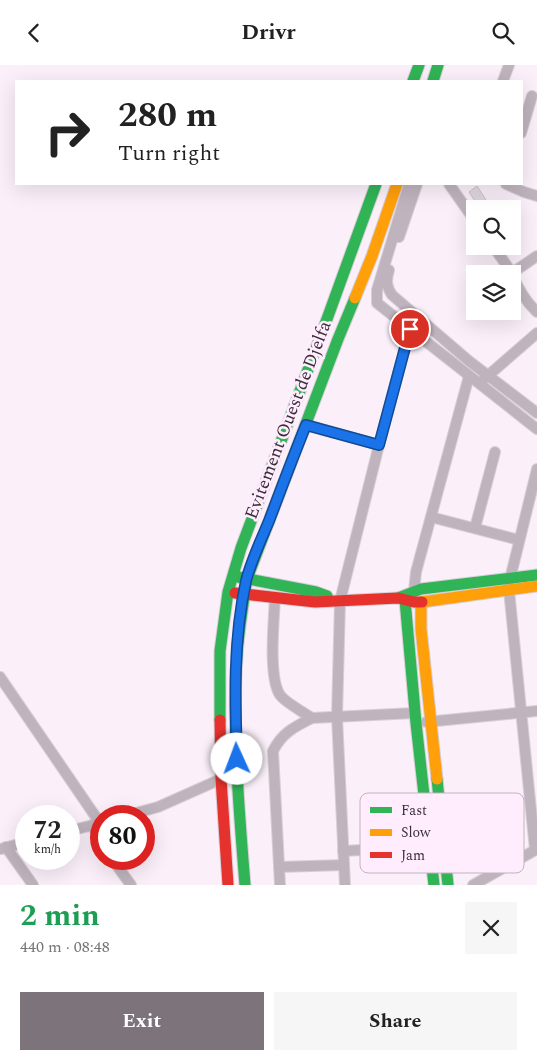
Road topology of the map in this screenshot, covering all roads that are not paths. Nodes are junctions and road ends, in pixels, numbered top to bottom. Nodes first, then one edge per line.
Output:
1 (419, 65) edge
2 (438, 65) edge
3 (509, 65) edge
4 (413, 80) edge
5 (433, 80) edge
6 (502, 80) edge
7 (534, 97) edge
8 (523, 127) edge
9 (376, 185) edge
10 (397, 185) edge
11 (409, 185) edge
12 (417, 185) edge
13 (450, 185) edge
14 (508, 185) edge
15 (537, 196) edge
16 (466, 208) edge
17 (537, 256) edge
18 (521, 268) edge
19 (521, 292) edge
20 (537, 312) edge
21 (410, 329) junction
22 (537, 333) edge
23 (469, 376) junction
24 (488, 376) junction
25 (480, 384) junction
26 (537, 413) edge
27 (306, 425) junction
28 (537, 429) edge
29 (379, 445) junction
30 (495, 452) dead end
31 (537, 469) edge
32 (431, 517) junction
33 (475, 528) junction
34 (519, 540) junction
35 (537, 575) edge
36 (232, 576) junction
37 (247, 579) junction
38 (510, 585) junction
39 (537, 587) edge
40 (228, 591) junction
41 (414, 591) junction
42 (244, 594) junction
43 (275, 597) junction
44 (401, 599) junction
45 (337, 600) junction
46 (421, 602) junction
47 (0, 677) edge
48 (537, 711) edge
49 (522, 713) junction
50 (337, 717) junction
51 (312, 718) junction
52 (416, 718) junction
53 (430, 721) junction
54 (238, 777) junction
55 (221, 779) junction
56 (424, 793) edge
57 (438, 793) edge
58 (155, 808) edge
59 (90, 812) edge
60 (3, 848) edge
61 (536, 849) edge
62 (360, 850) edge
63 (343, 851) junction
64 (524, 856) edge
65 (344, 865) junction
66 (279, 867) junction
67 (120, 870) edge
68 (494, 873) edge
69 (33, 885) edge
70 (131, 885) edge
71 (228, 885) edge
72 (245, 885) edge
73 (280, 885) edge
74 (345, 885) edge
75 (473, 885) edge

1 - 4 main road
2 - 5 main road
3 - 6 street
7 - 8 street
9 - 36 main road
10 - 27 main road, Evitement Ouest de Djelfa
11 - 21 street
12 - 24 street
13 - 16 street
14 - 15 street
17 - 18 street
19 - 20 street
21 - 23 street
21 - 29 street
22 - 24 street
23 - 25 street
23 - 32 street
24 - 25 street
24 - 26 street
25 - 28 street
27 - 29 street
27 - 37 main road, Evitement Ouest de Djelfa
29 - 45 street
30 - 33 street
31 - 34 street
32 - 33 street
32 - 41 street
33 - 34 street
34 - 38 street
35 - 38 main road
36 - 37 main road
36 - 40 main road
37 - 42 main road, Evitement Ouest de Djelfa
37 - 45 main road
38 - 39 main road
38 - 41 main road
38 - 46 main road
38 - 49 street
40 - 42 main road
40 - 55 main road
41 - 44 main road
42 - 43 main road
42 - 54 main road, Evitement Ouest de Djelfa
43 - 45 main road
43 - 51 street
44 - 45 main road
44 - 46 main road
44 - 52 main road
45 - 50 street
46 - 53 main road
47 - 59 street
48 - 49 street
49 - 53 street
49 - 61 street
50 - 51 street
50 - 52 street
50 - 63 street
51 - 66 street
52 - 53 street
52 - 56 main road
53 - 57 main road
54 - 55 street
54 - 72 main road, Evitement Ouest de Djelfa
55 - 58 street
55 - 71 main road
60 - 69 street
61 - 64 street
62 - 63 street
63 - 65 street
65 - 66 street
65 - 74 street
66 - 73 street
67 - 70 street
68 - 75 street

